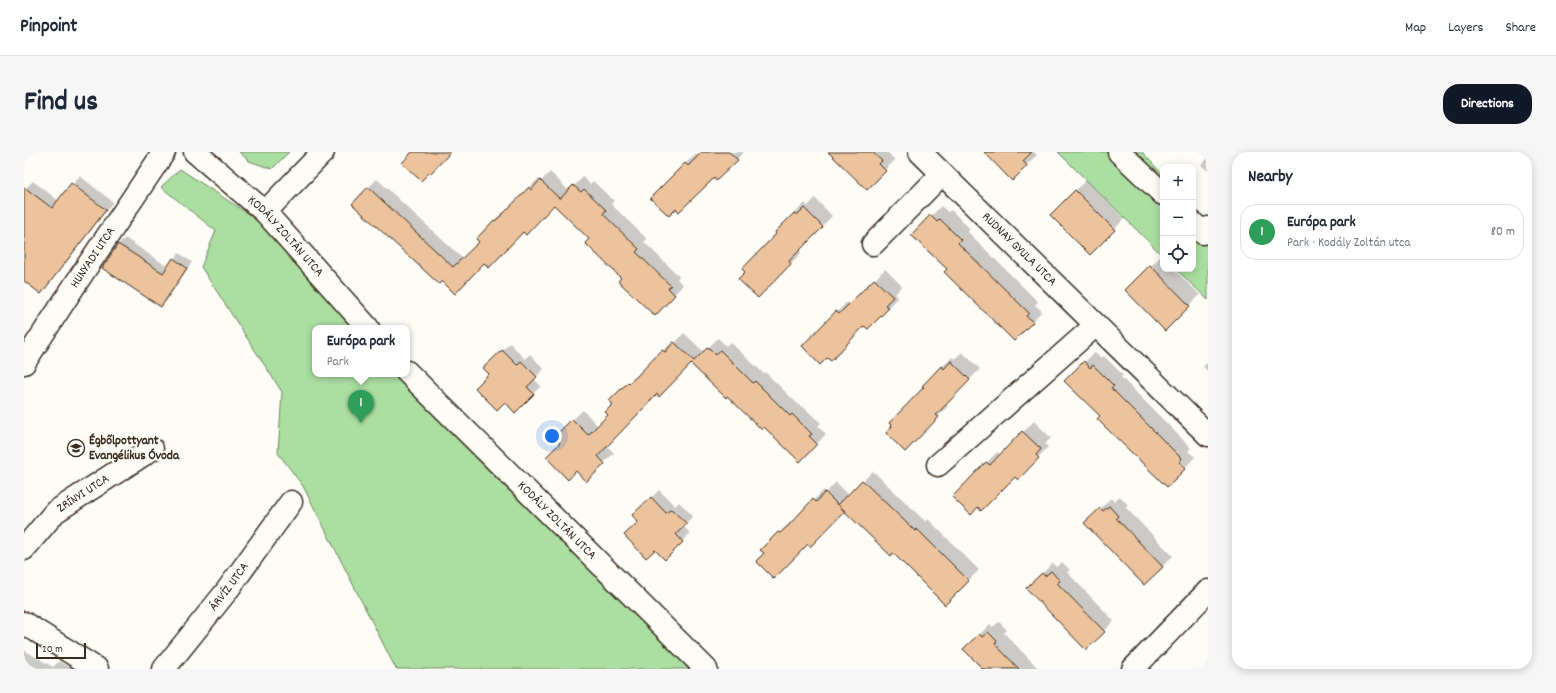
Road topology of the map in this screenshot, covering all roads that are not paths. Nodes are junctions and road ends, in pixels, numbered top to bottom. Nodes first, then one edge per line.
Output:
1 (164, 152) edge
2 (195, 152) edge
3 (323, 152) edge
4 (1119, 152) edge
5 (931, 159) edge
6 (1160, 191) edge
7 (265, 212) junction
8 (1196, 226) edge
9 (1208, 228) edge
10 (873, 244) dead end
11 (365, 325) edge
12 (1096, 325) junction
13 (24, 363) edge
14 (410, 375) edge
15 (1208, 435) edge
16 (152, 449) dead end
17 (938, 465) dead end
18 (291, 502) dead end
19 (24, 549) edge
20 (1208, 591) edge
21 (24, 623) edge
22 (97, 669) edge
23 (164, 669) edge
24 (706, 669) edge
25 (1133, 669) edge

1 - 13 street, HUNYADI UTCA
2 - 7 street, KODÁLY ZOLTÁN UTCA
3 - 7 street
4 - 6 street
5 - 10 street, RUDNAY GYULA UTCA
5 - 12 street, RUDNAY GYULA UTCA
7 - 11 street, KODÁLY ZOLTÁN UTCA
8 - 9 street
12 - 15 street, RUDNAY GYULA UTCA
12 - 17 street
14 - 24 street, KODÁLY ZOLTÁN UTCA
16 - 19 street, ZRÍNYI UTCA
18 - 23 street, ÁRVÍZ UTCA
20 - 25 street
21 - 22 street

